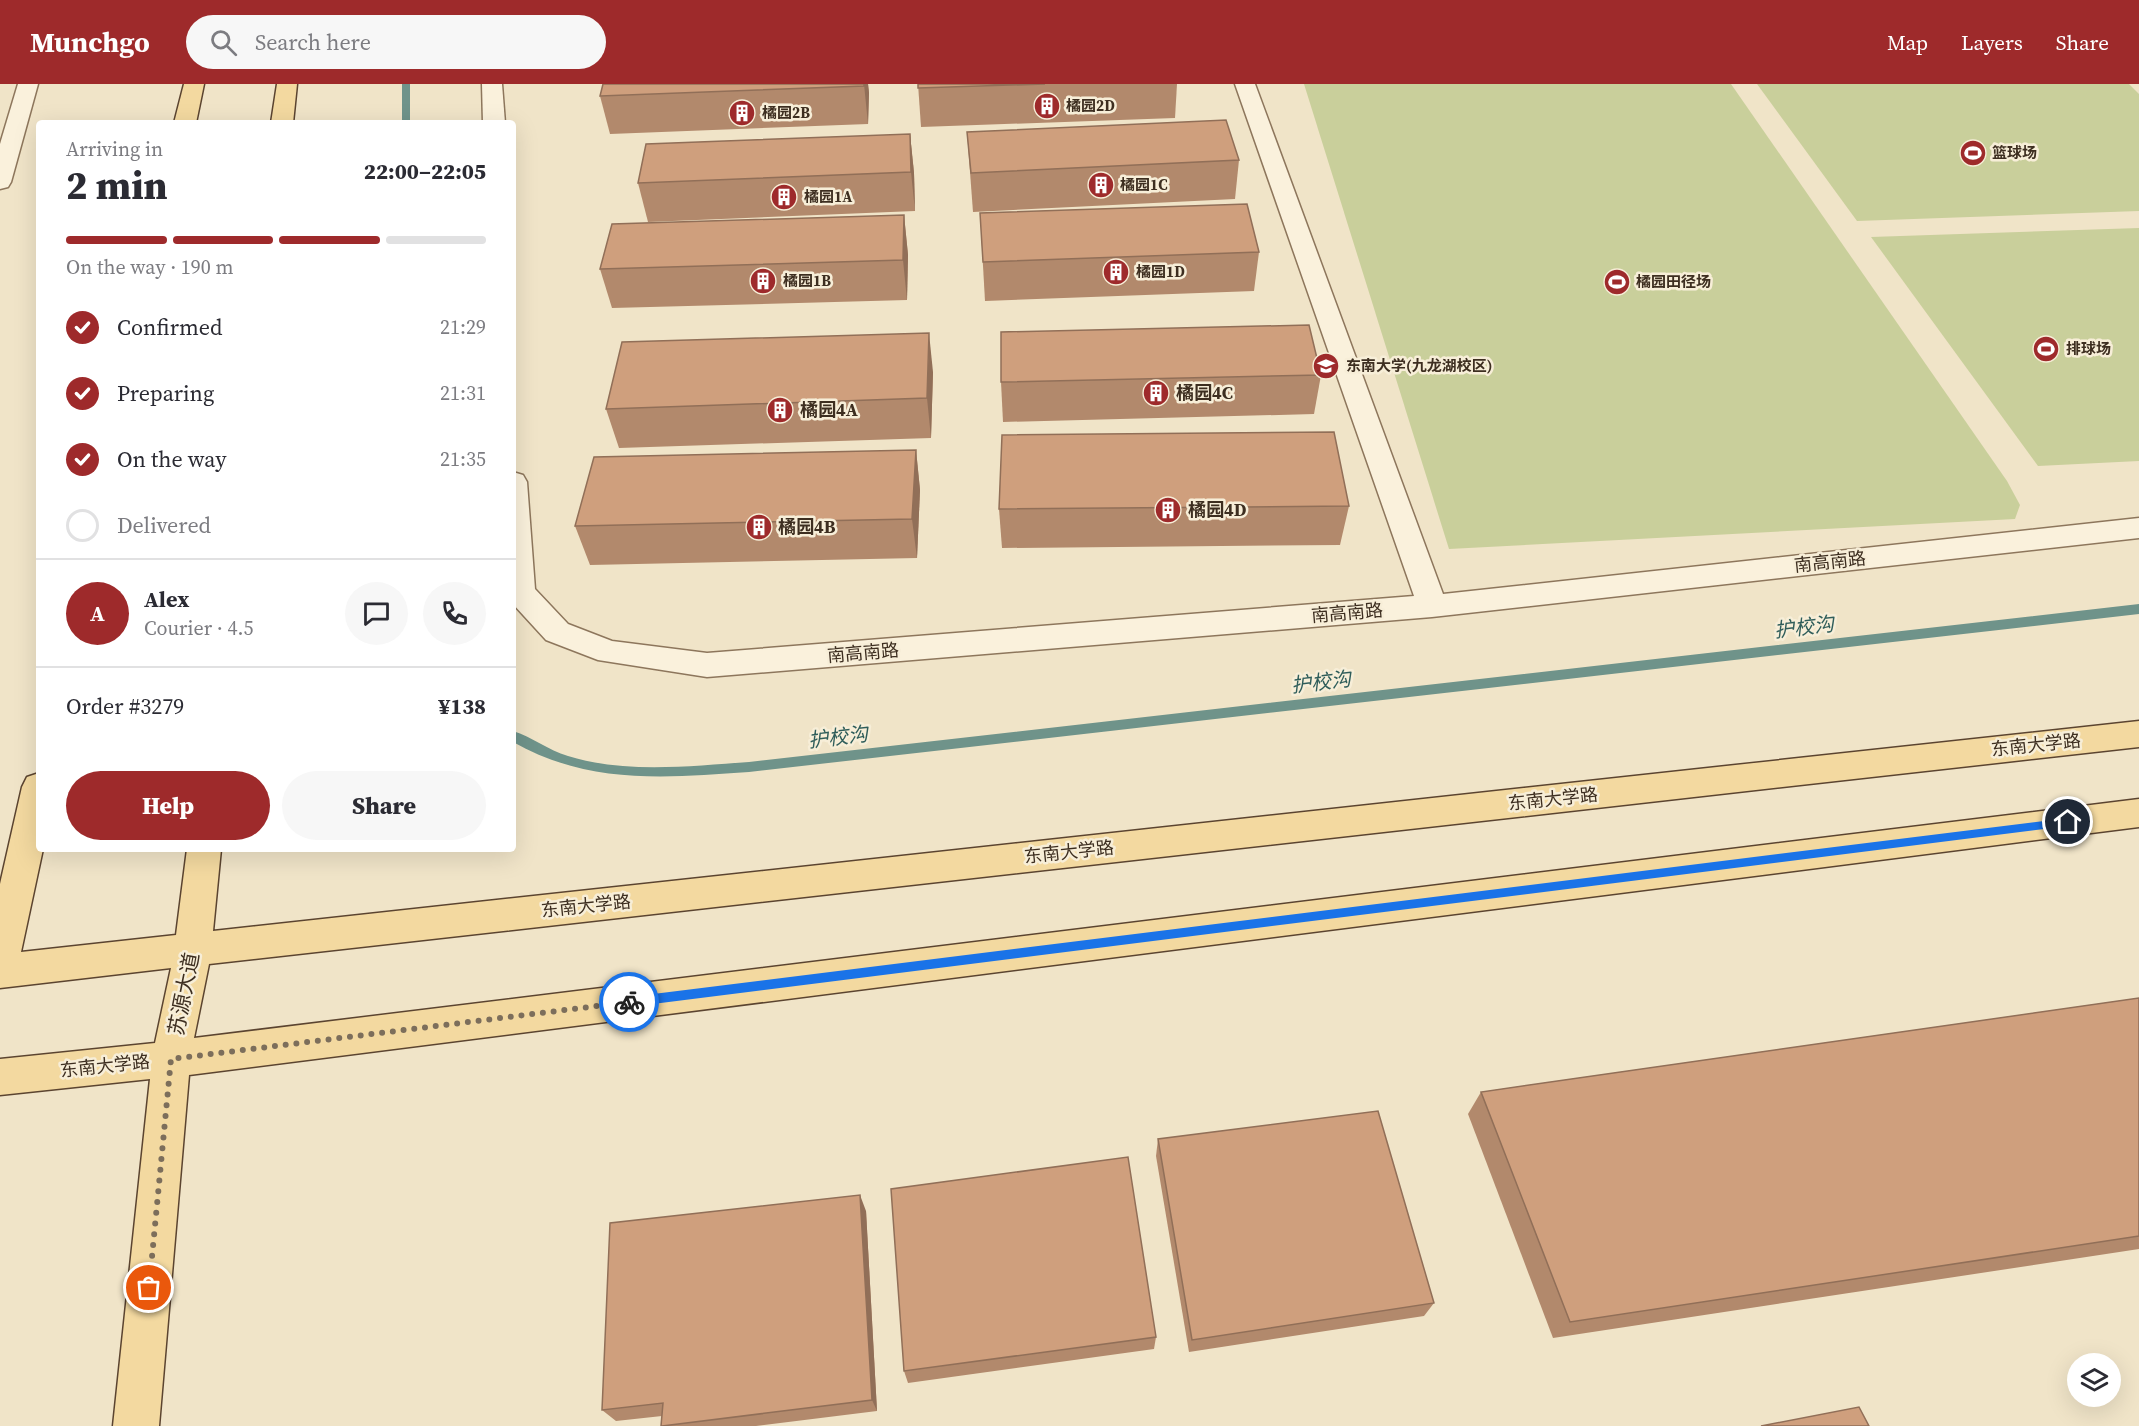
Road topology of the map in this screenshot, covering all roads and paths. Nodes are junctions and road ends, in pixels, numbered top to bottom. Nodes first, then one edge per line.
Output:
1 (28, 84) edge
2 (194, 84) edge
3 (286, 84) edge
4 (492, 84) edge
5 (1245, 84) edge
6 (186, 120) edge
7 (282, 120) edge
8 (495, 120) edge
9 (0, 182) edge
10 (2139, 528) edge
11 (516, 530) edge
12 (1432, 606) junction
13 (2139, 734) edge
14 (36, 800) edge
15 (2139, 813) edge
16 (204, 852) edge
17 (193, 950) junction
18 (0, 964) edge
19 (0, 971) edge
20 (171, 1059) junction
21 (0, 1077) edge
22 (136, 1426) edge

1 - 9 street
2 - 6 main road
3 - 7 main road
4 - 8 street
5 - 12 street
10 - 12 street, 南高南路
11 - 12 street, 南高南路
13 - 17 main road, 东南大学路
14 - 18 main road
15 - 20 main road, 东南大学路
16 - 17 main road, 苏源大道
17 - 19 main road, 东南大学路
17 - 20 main road, 苏源大道
20 - 21 main road, 东南大学路
20 - 22 main road, 苏源大道

